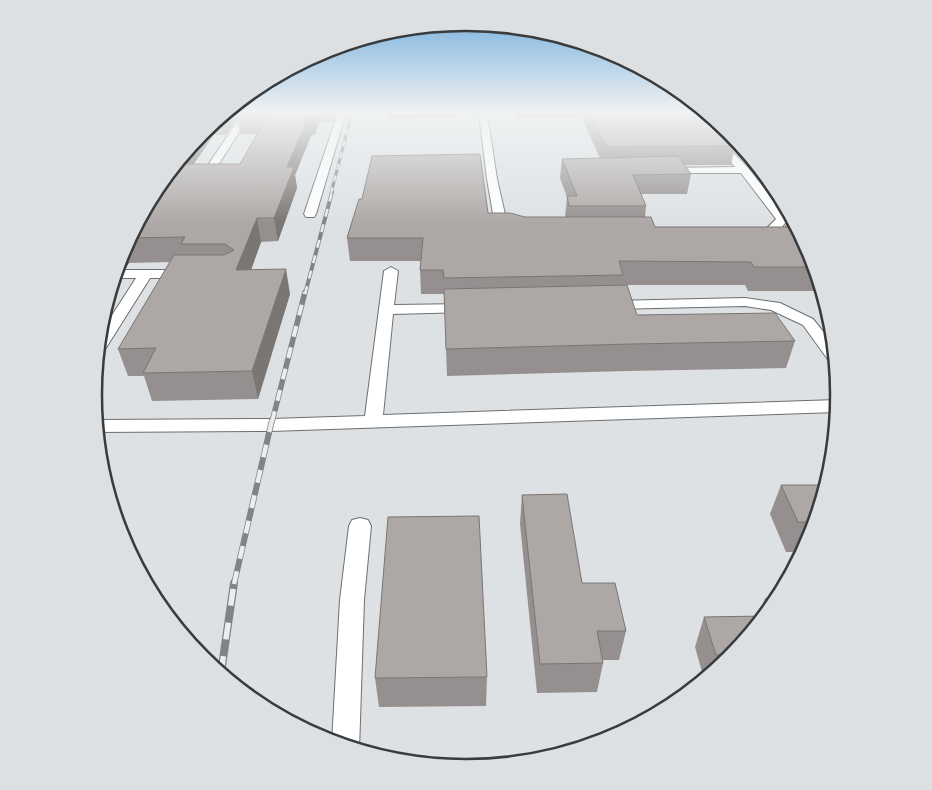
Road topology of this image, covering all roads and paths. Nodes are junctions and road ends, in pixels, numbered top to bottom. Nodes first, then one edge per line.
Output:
1 (223, 150) edge
2 (330, 150) edge
3 (488, 150) edge
4 (725, 150) edge
5 (744, 170) junction
6 (649, 171) edge
7 (173, 180) edge
8 (310, 214) dead end
9 (780, 224) junction
10 (787, 225) edge
11 (524, 233) edge
12 (746, 234) edge
13 (391, 271) dead end
14 (123, 274) edge
15 (146, 274) junction
16 (202, 274) edge
17 (596, 305) edge
18 (486, 308) edge
19 (386, 310) junction
20 (107, 333) edge
21 (827, 347) edge
22 (830, 406) edge
23 (373, 421) junction
24 (104, 426) edge
25 (360, 526) dead end
26 (346, 738) edge

1 - 7 lane
2 - 8 lane
3 - 11 lane
4 - 5 lane
5 - 6 lane
5 - 9 lane
9 - 10 lane
9 - 12 lane
13 - 19 lane
14 - 15 lane
15 - 16 lane
15 - 20 lane
17 - 21 lane
18 - 19 lane
19 - 23 lane
22 - 23 lane
23 - 24 lane
25 - 26 lane

